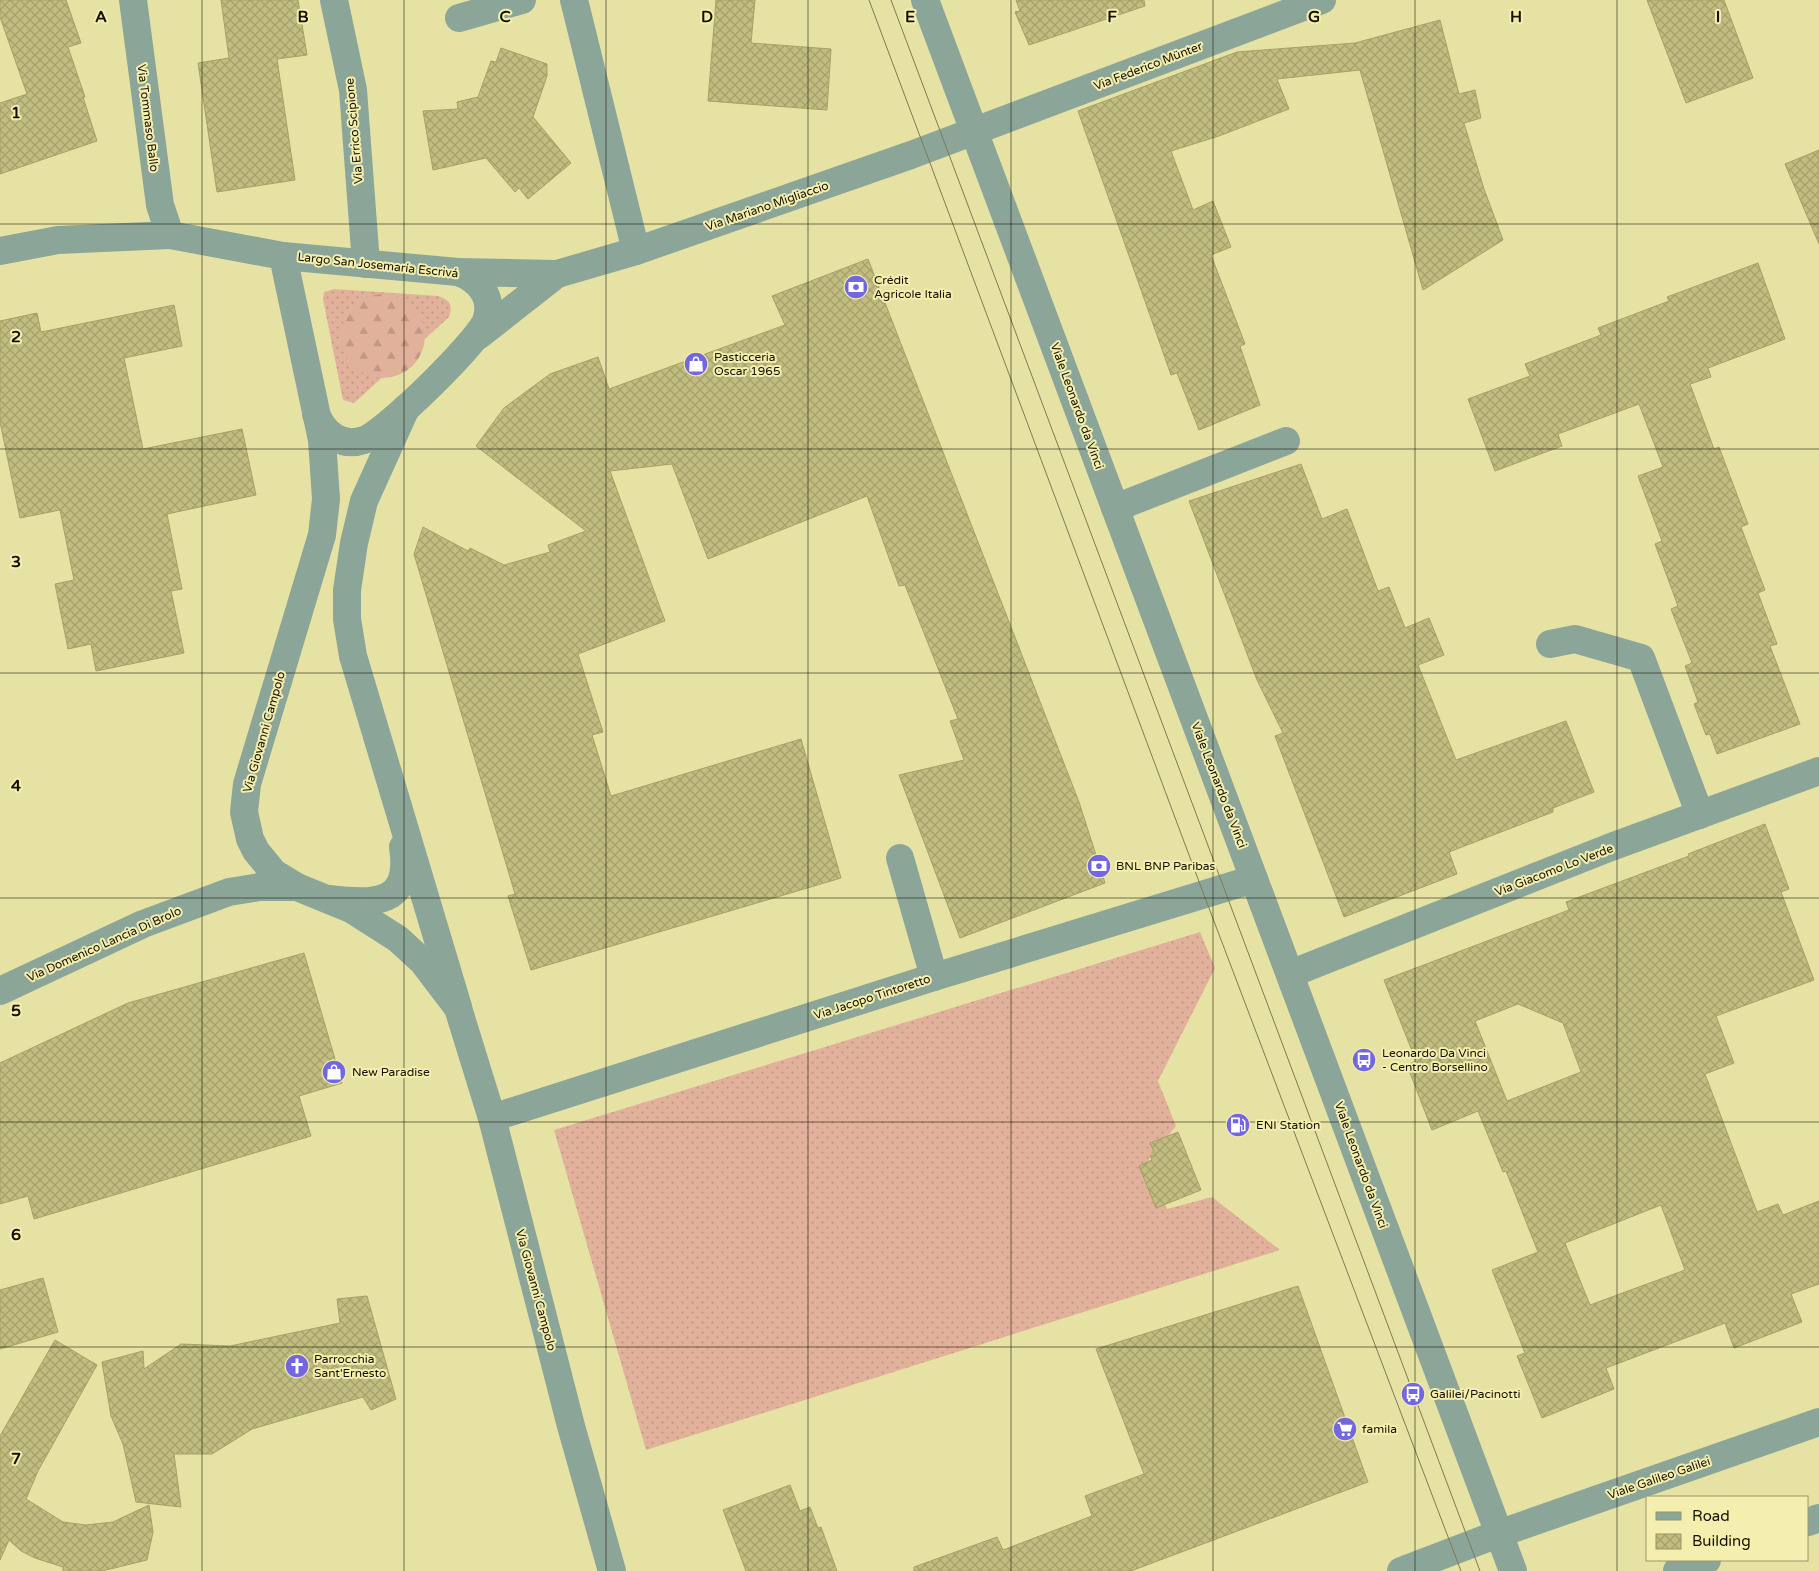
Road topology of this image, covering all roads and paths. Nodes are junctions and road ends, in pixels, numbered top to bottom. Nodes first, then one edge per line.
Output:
1 (133, 0) edge
2 (334, 0) edge
3 (522, 0) edge
4 (574, 0) edge
5 (926, 0) edge
6 (1322, 0) edge
7 (459, 18) dead end
8 (974, 132) junction
9 (170, 235) junction
10 (636, 251) junction
11 (0, 252) edge
12 (283, 256) junction
13 (366, 264) junction
14 (458, 272) junction
15 (558, 274) junction
16 (476, 338) junction
17 (406, 408) junction
18 (316, 414) junction
19 (1286, 441) dead end
20 (1115, 508) junction
21 (322, 535) joint
22 (1550, 644) dead end
23 (1819, 771) edge
24 (397, 804) junction
25 (1700, 816) junction
26 (900, 858) dead end
27 (1254, 879) junction
28 (297, 888) junction
29 (329, 899) junction
30 (1290, 974) junction
31 (934, 977) junction
32 (0, 991) edge
33 (458, 1008) junction
34 (492, 1118) junction
35 (1819, 1422) edge
36 (1498, 1534) junction
37 (1704, 1561) edge
38 (612, 1571) edge
39 (1401, 1571) edge
40 (1513, 1571) edge
41 (1677, 1571) edge

1 - 9 street, Via Tommaso Ballo
2 - 13 street, Via Errico Scipione
3 - 7 street
4 - 10 street
5 - 8 street, Viale Leonardo da Vinci
6 - 8 street, Via Federico Münter
8 - 10 street, Via Mariano Migliaccio
8 - 20 street, Viale Leonardo da Vinci
9 - 11 street
9 - 12 street
10 - 15 street, Via Mariano Migliaccio
12 - 13 street, Largo San Josemaría Escrivá
12 - 18 street, Largo San Josemaría Escrivá
13 - 14 street, Largo San Josemaría Escrivá
14 - 15 street
14 - 16 street, Largo San Josemaría Escrivá
15 - 16 street
16 - 17 street, Largo San Josemaría Escrivá
17 - 18 street, Largo San Josemaría Escrivá
17 - 24 street, Via Giovanni Campolo
18 - 21 street, Largo San Josemaría Escrivá
19 - 20 street
20 - 27 street, Viale Leonardo da Vinci
21 - 28 street, Via Giovanni Campolo
22 - 25 street
23 - 25 street, Via Giacomo Lo Verde
24 - 29 street
24 - 33 street, Via Giovanni Campolo
25 - 30 street, Via Giacomo Lo Verde
26 - 31 street
27 - 30 street, Viale Leonardo da Vinci
27 - 31 street, Via Jacopo Tintoretto
28 - 29 street, Via Giovanni Campolo
28 - 32 street, Via Domenico Lancia Di Brolo
29 - 33 street, Via Giovanni Campolo
30 - 36 street, Viale Leonardo da Vinci
31 - 34 street, Via Jacopo Tintoretto
33 - 34 street, Via Giovanni Campolo
34 - 38 street, Via Giovanni Campolo
35 - 36 street, Viale Galileo Galilei
36 - 39 street, Viale Galileo Galilei
36 - 40 street, Viale Leonardo da Vinci
37 - 41 street

